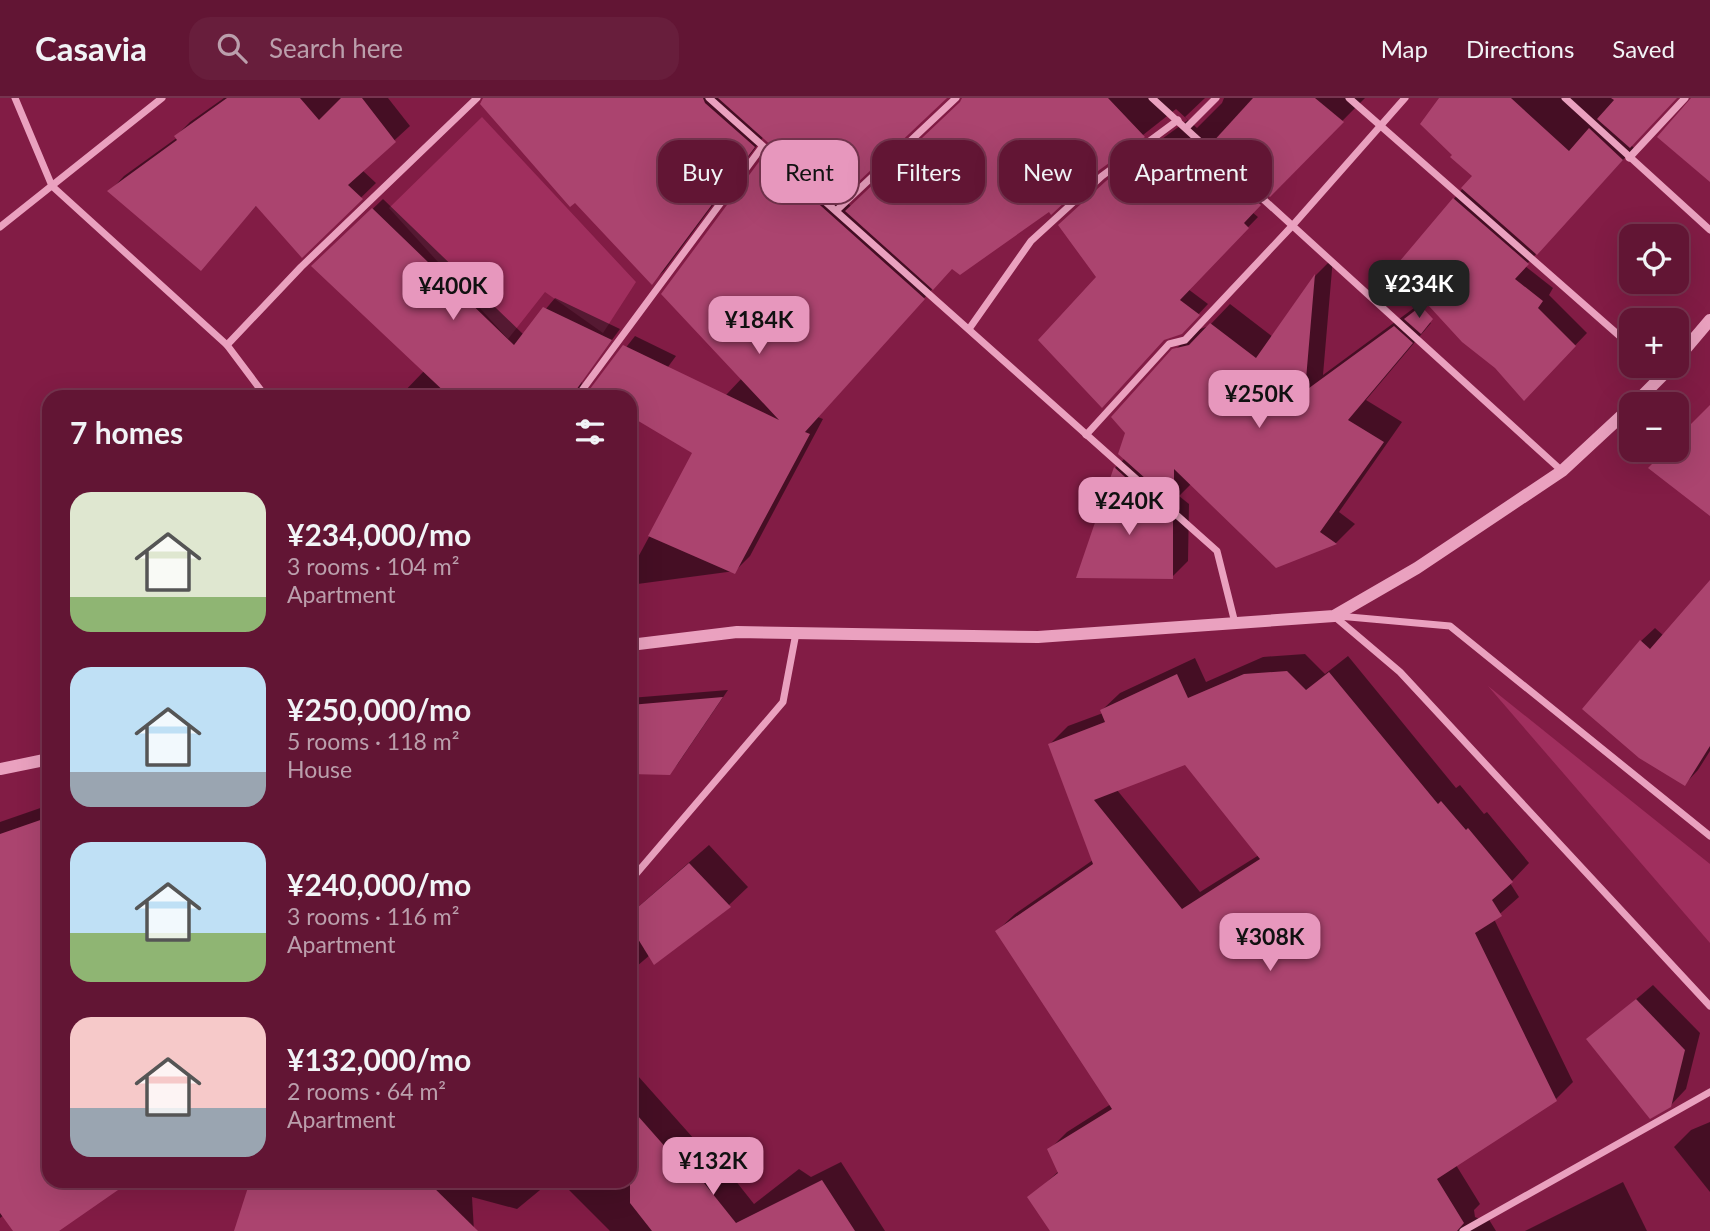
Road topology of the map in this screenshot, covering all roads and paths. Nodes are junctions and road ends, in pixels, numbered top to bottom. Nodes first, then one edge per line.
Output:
1 (15, 98) edge
2 (162, 98) edge
3 (477, 98) edge
4 (709, 98) edge
5 (957, 98) edge
6 (1152, 98) edge
7 (1216, 98) edge
8 (1349, 98) edge
9 (1405, 98) edge
10 (1565, 98) edge
11 (1685, 98) edge
12 (1178, 120) junction
13 (1380, 125) junction
14 (1186, 128) junction
15 (761, 146) edge
16 (761, 148) edge
17 (1629, 159) junction
18 (52, 186) junction
19 (829, 203) edge
20 (837, 210) junction
21 (1293, 225) junction
22 (0, 227) edge
23 (1710, 230) edge
24 (1710, 320) edge
25 (969, 329) junction
26 (1619, 335) edge
27 (228, 345) junction
28 (1689, 345) edge
29 (1660, 378) edge
30 (261, 390) edge
31 (582, 390) edge
32 (1646, 392) edge
33 (1619, 418) edge
34 (1086, 435) junction
35 (1563, 471) junction
36 (1334, 616) junction
37 (1235, 623) junction
38 (796, 633) junction
39 (637, 644) edge
40 (42, 760) edge
41 (0, 769) edge
42 (1710, 836) edge
43 (637, 873) edge
44 (1710, 1006) edge
45 (1710, 1092) edge
46 (1463, 1231) edge

1 - 18 street
2 - 18 street
3 - 27 street
4 - 15 street
5 - 20 street
6 - 12 street
7 - 14 street
8 - 13 street
9 - 13 street
10 - 17 street
11 - 17 street
12 - 14 street
12 - 25 street
13 - 21 street
13 - 26 street
14 - 21 street
16 - 31 street
17 - 23 street
18 - 22 street
18 - 27 street
19 - 20 street
20 - 25 street
21 - 34 street
21 - 35 street
24 - 28 street
25 - 34 street
27 - 30 street
29 - 32 street
33 - 35 street
34 - 37 street
35 - 36 street
36 - 37 street
36 - 42 street
36 - 44 street
37 - 38 street
38 - 39 street
38 - 43 street
40 - 41 street
45 - 46 street

